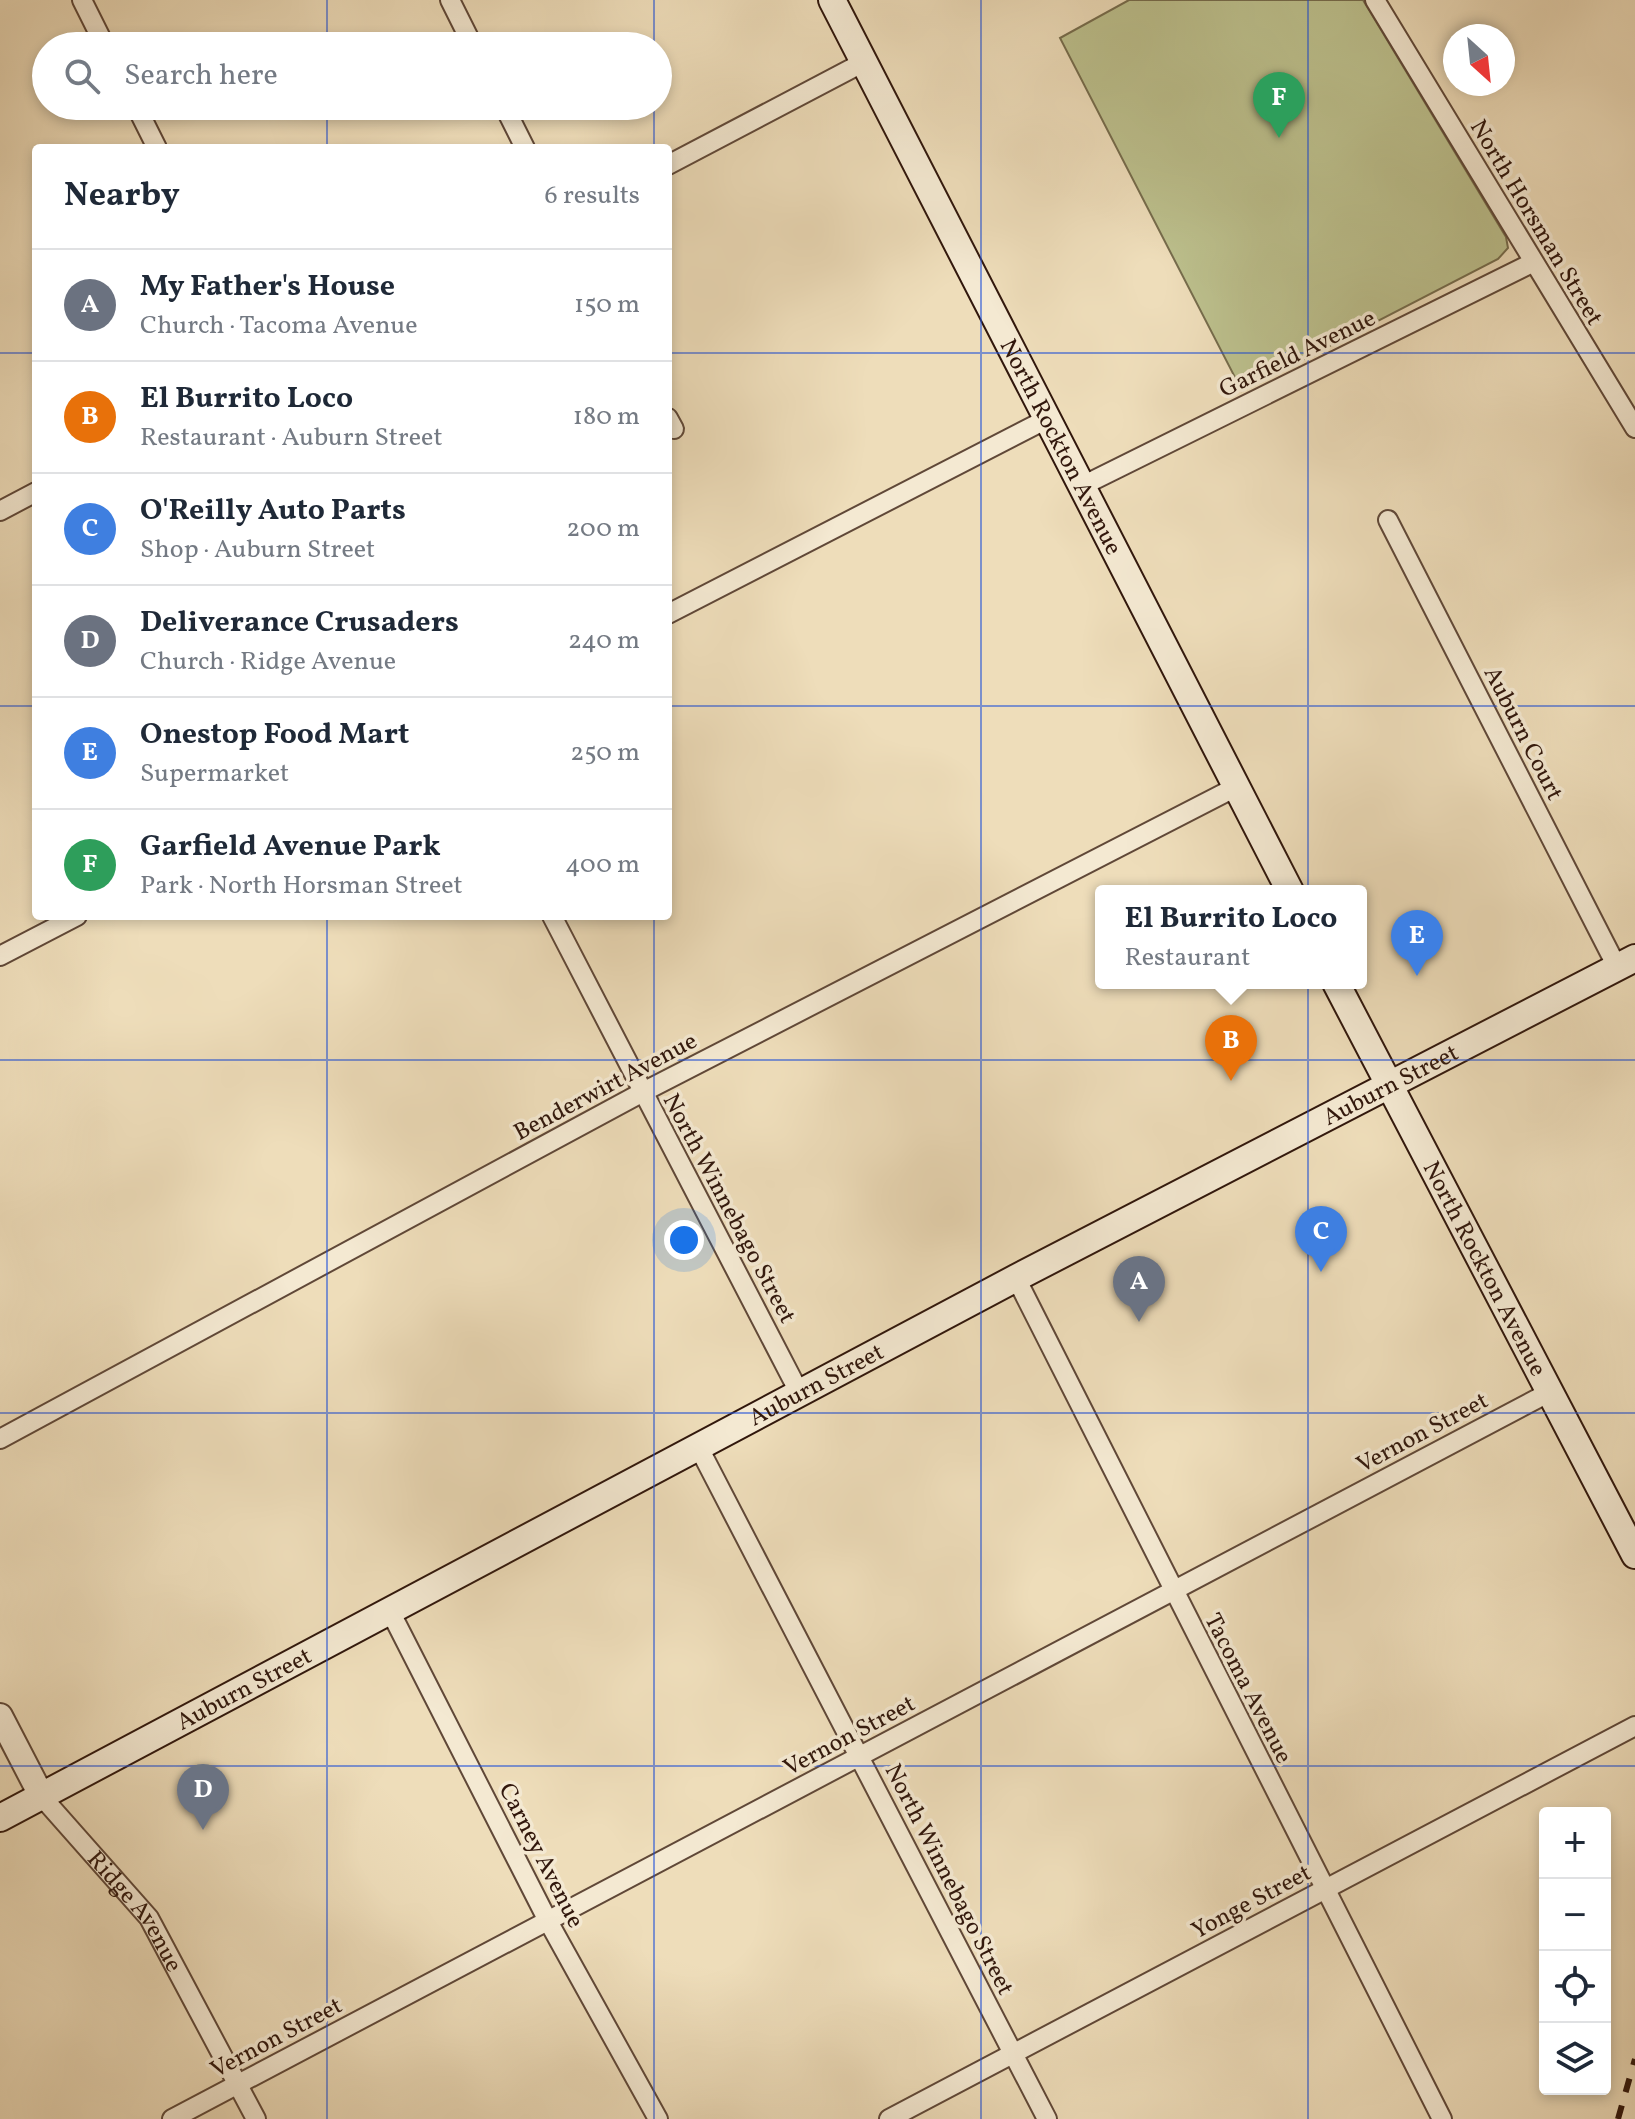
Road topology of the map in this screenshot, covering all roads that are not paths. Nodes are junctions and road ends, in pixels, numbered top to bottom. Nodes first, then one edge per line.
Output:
1 (82, 0) edge
2 (450, 0) edge
3 (832, 0) edge
4 (1375, 0) edge
5 (98, 32) edge
6 (466, 32) edge
7 (864, 62) junction
8 (143, 120) edge
9 (511, 120) edge
10 (155, 144) edge
11 (523, 144) edge
12 (672, 163) edge
13 (1532, 263) junction
14 (1047, 419) junction
15 (1635, 428) edge
16 (1084, 485) junction
17 (32, 494) edge
18 (0, 511) edge
19 (1388, 520) dead end
20 (672, 612) edge
21 (1238, 786) junction
22 (1287, 885) edge
23 (69, 920) edge
24 (554, 920) edge
25 (0, 956) edge
26 (1626, 963) edge
27 (1339, 989) edge
28 (1388, 1086) junction
29 (643, 1092) junction
30 (1016, 1278) junction
31 (1548, 1393) junction
32 (800, 1394) junction
33 (0, 1439) edge
34 (699, 1448) junction
35 (1635, 1555) edge
36 (1172, 1591) junction
37 (390, 1611) junction
38 (0, 1716) edge
39 (1635, 1726) edge
40 (860, 1756) junction
41 (42, 1797) junction
42 (0, 1818) edge
43 (1325, 1889) junction
44 (548, 1921) junction
45 (1013, 2053) junction
46 (238, 2084) junction
47 (172, 2119) edge
48 (256, 2119) edge
49 (658, 2119) edge
50 (889, 2119) edge
51 (1047, 2119) edge
52 (1442, 2119) edge

1 - 5 street
2 - 6 street
3 - 7 main road, North Rockton Avenue
4 - 13 street, North Horsman Street
7 - 12 street
7 - 14 main road, North Rockton Avenue
8 - 10 street
9 - 11 street
13 - 15 street, North Horsman Street
13 - 16 street, Garfield Avenue
14 - 16 main road, North Rockton Avenue
14 - 20 street
16 - 21 main road, North Rockton Avenue
17 - 18 street
19 - 26 street, Auburn Court
21 - 22 main road, North Rockton Avenue
21 - 29 street, Benderwirt Avenue
23 - 25 street
24 - 29 street, North Winnebago Street
26 - 28 main road, Auburn Street
27 - 28 main road, North Rockton Avenue
28 - 30 main road, Auburn Street
28 - 31 main road, North Rockton Avenue
29 - 32 street, North Winnebago Street
29 - 33 street, Benderwirt Avenue
30 - 32 main road, Auburn Street
30 - 36 street, Tacoma Avenue
31 - 35 main road, North Rockton Avenue
31 - 36 street, Vernon Street
32 - 34 main road, Auburn Street
34 - 37 main road, Auburn Street
34 - 40 street, North Winnebago Street
36 - 40 street, Vernon Street
36 - 43 street, Tacoma Avenue
37 - 41 main road, Auburn Street
37 - 44 street, Carney Avenue
38 - 41 street, Ridge Avenue
39 - 43 street, Yonge Street
40 - 44 street, Vernon Street
40 - 45 street, North Winnebago Street
41 - 42 main road, Auburn Street
41 - 46 street, Ridge Avenue
43 - 45 street, Yonge Street
43 - 52 street, Tacoma Avenue
44 - 46 street, Vernon Street
44 - 49 street, Carney Avenue
45 - 50 street, Yonge Street
45 - 51 street, North Winnebago Street
46 - 47 street, Vernon Street
46 - 48 street, Ridge Avenue

